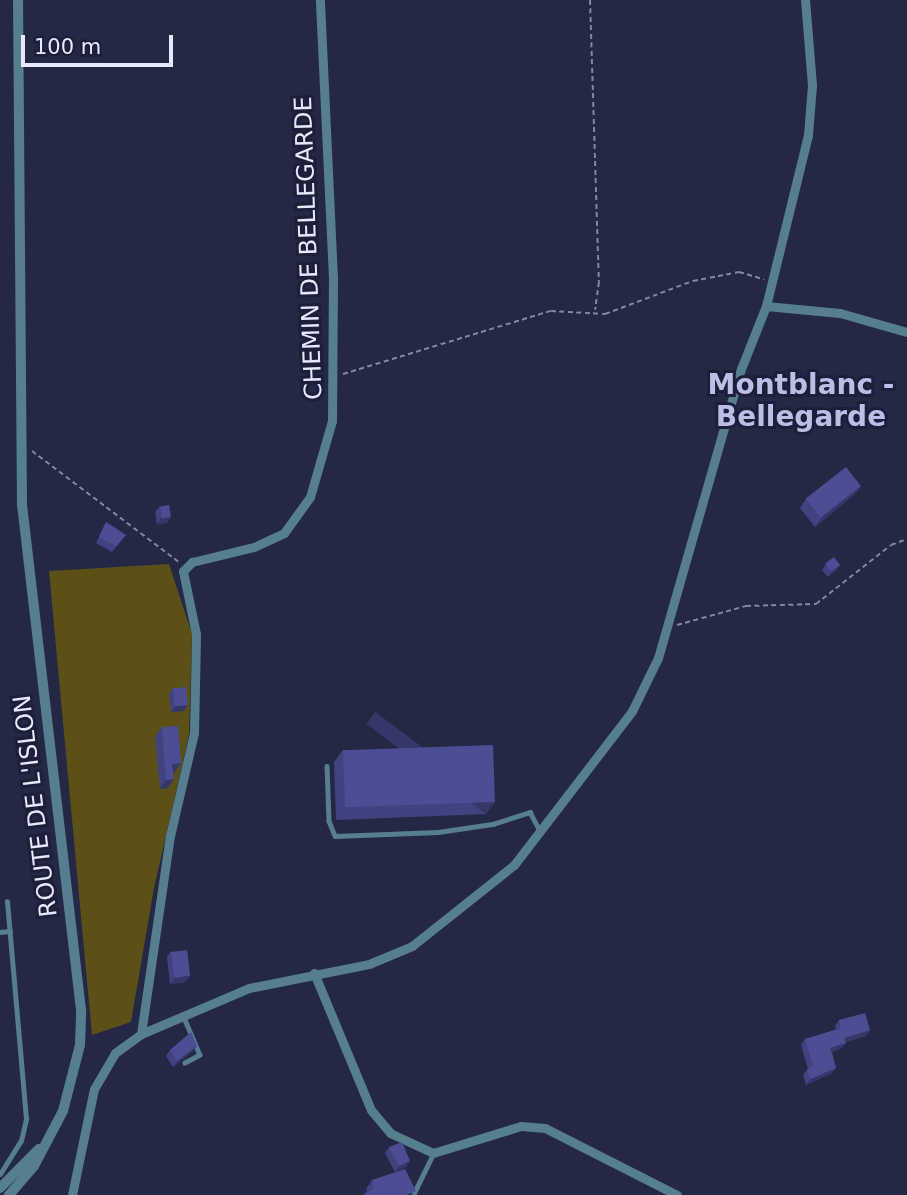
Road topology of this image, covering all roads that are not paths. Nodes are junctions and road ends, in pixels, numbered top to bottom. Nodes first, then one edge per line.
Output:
1 (18, 0) edge
2 (320, 0) edge
3 (805, 0) edge
4 (766, 306) junction
5 (907, 332) edge
6 (327, 766) dead end
7 (541, 832) junction
8 (7, 902) dead end
9 (10, 931) junction
10 (0, 932) edge
11 (314, 973) junction
12 (183, 1014) junction
13 (141, 1034) junction
14 (185, 1063) edge
15 (48, 1139) junction
16 (433, 1153) junction
17 (0, 1174) edge
18 (0, 1188) edge
19 (413, 1194) edge
20 (9, 1195) edge
21 (72, 1195) edge
22 (677, 1195) edge

1 - 15 street, ROUTE DE L'ISLON
2 - 13 street, CHEMIN DE BELLEGARDE
3 - 4 street
4 - 5 street
4 - 7 street
6 - 7 lane
7 - 11 street
8 - 9 lane
9 - 10 lane
9 - 17 lane
11 - 12 street
11 - 16 street
12 - 13 street
12 - 14 lane
13 - 21 street
15 - 18 street, ROUTE DE L'ISLON
15 - 20 street, ROUTE DE L'ISLON
16 - 19 lane
16 - 22 street

